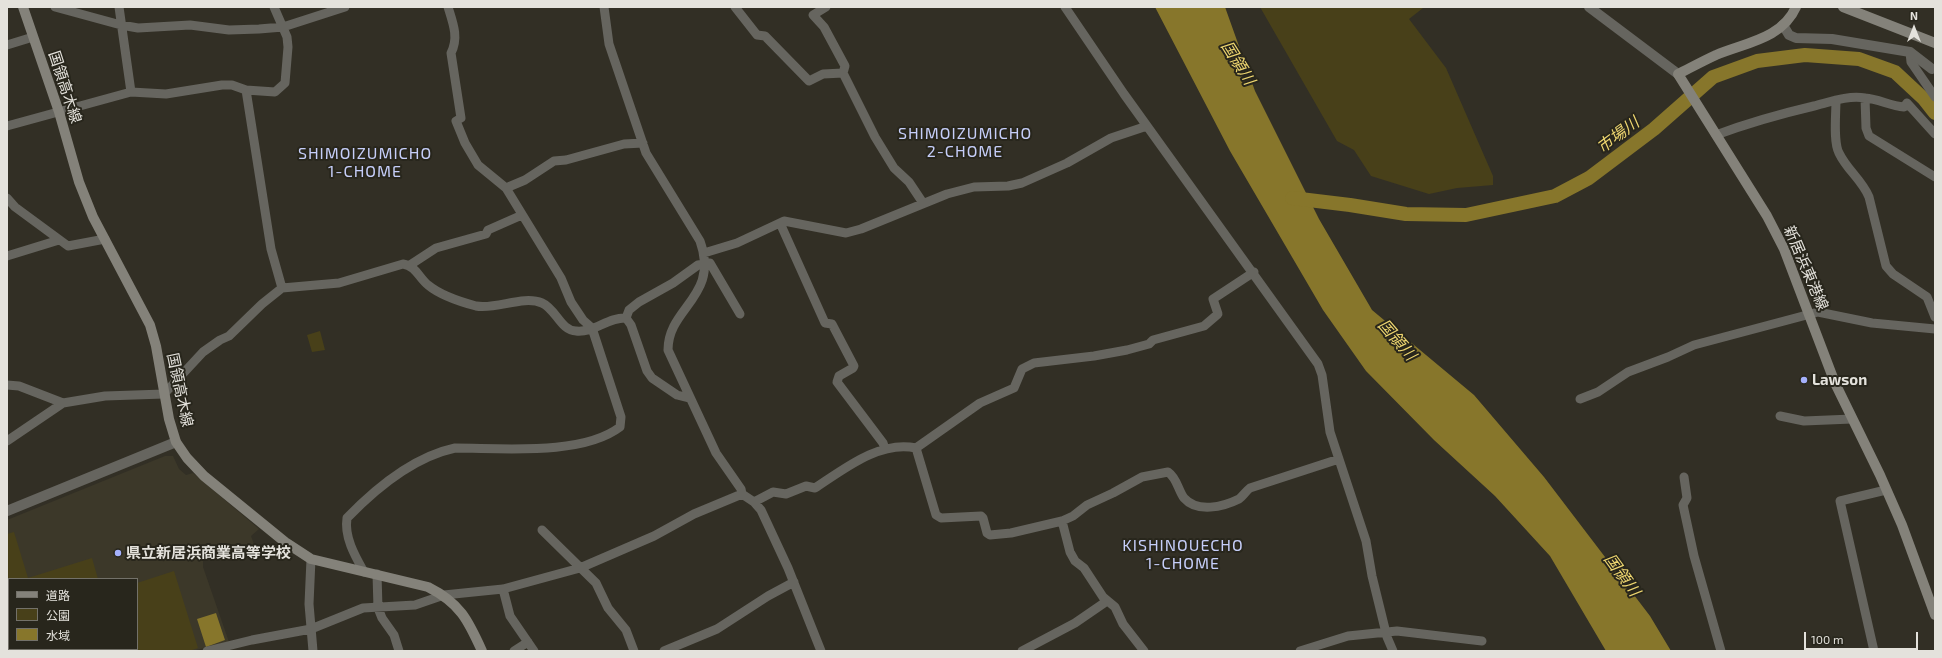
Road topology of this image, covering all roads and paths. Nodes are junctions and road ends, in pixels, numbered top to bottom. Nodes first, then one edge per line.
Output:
1 (23, 7) edge
2 (55, 7) edge
3 (119, 7) edge
4 (274, 7) edge
5 (345, 7) edge
6 (448, 7) edge
7 (604, 7) edge
8 (735, 7) edge
9 (826, 7) edge
10 (1065, 7) edge
11 (1589, 7) edge
12 (1796, 7) edge
13 (1843, 7) edge
14 (1783, 25) junction
15 (121, 26) junction
16 (284, 27) junction
17 (33, 37) junction
18 (1935, 43) edge
19 (7, 45) edge
20 (1910, 52) junction
21 (1932, 70) dead end
22 (843, 73) junction
23 (1680, 78) junction
24 (246, 90) junction
25 (131, 92) junction
26 (1935, 97) edge
27 (1865, 98) junction
28 (1836, 100) junction
29 (59, 112) junction
30 (7, 126) edge
31 (1147, 126) junction
32 (1714, 133) junction
33 (1935, 134) edge
34 (643, 143) junction
35 (1935, 177) edge
36 (506, 188) junction
37 (7, 198) edge
38 (923, 204) junction
39 (522, 214) junction
40 (780, 223) junction
41 (105, 239) junction
42 (59, 240) junction
43 (704, 253) junction
44 (7, 256) edge
45 (704, 263) junction
46 (410, 265) junction
47 (1254, 272) junction
48 (282, 288) junction
49 (740, 314) dead end
50 (1810, 315) junction
51 (1935, 317) edge
52 (626, 318) junction
53 (592, 328) junction
54 (1935, 329) edge
55 (7, 384) edge
56 (164, 394) junction
57 (689, 398) junction
58 (1580, 399) dead end
59 (63, 403) junction
60 (1780, 416) dead end
61 (1852, 419) junction
62 (7, 441) edge
63 (176, 442) junction
64 (916, 448) junction
65 (885, 449) junction
66 (1339, 459) junction
67 (1684, 477) dead end
68 (1886, 490) junction
69 (742, 494) junction
70 (754, 502) junction
71 (7, 511) edge
72 (1062, 521) junction
73 (542, 530) dead end
74 (311, 559) junction
75 (580, 568) junction
76 (364, 572) junction
77 (377, 574) junction
78 (794, 582) junction
79 (503, 588) junction
80 (444, 595) junction
81 (1107, 602) junction
82 (378, 608) junction
83 (1935, 615) edge
84 (311, 629) junction
85 (1386, 632) junction
86 (1482, 641) dead end
87 (528, 642) junction
88 (207, 651) edge
89 (314, 651) edge
90 (399, 651) edge
91 (482, 651) edge
92 (514, 651) edge
93 (534, 651) edge
94 (634, 651) edge
95 (664, 651) edge
96 (821, 651) edge
97 (1022, 651) edge
98 (1144, 651) edge
99 (1300, 651) edge
100 (1393, 651) edge
101 (1721, 651) edge
102 (1874, 651) edge

1 - 17 main road, 国領高木線
2 - 15 street
3 - 15 street
4 - 16 street
5 - 16 street
6 - 36 street
7 - 34 street
8 - 22 street
9 - 22 street
10 - 31 street
11 - 23 street
12 - 14 main road
13 - 18 main road
14 - 20 street
14 - 23 main road
15 - 16 street
15 - 25 street
16 - 24 street
17 - 19 street
17 - 29 main road, 国領高木線
20 - 21 street
20 - 26 street
22 - 38 street
23 - 32 main road, 新居浜東港線
24 - 25 street
24 - 48 street
25 - 29 street
27 - 28 street
27 - 33 street
27 - 35 street
28 - 32 street
28 - 51 street
29 - 30 street
29 - 41 main road, 国領高木線
31 - 38 street
31 - 47 street
32 - 50 main road, 新居浜東港線
34 - 36 street
34 - 43 street
36 - 39 street
37 - 42 street
38 - 40 street
39 - 46 street
39 - 53 street
40 - 43 street
40 - 65 street
41 - 42 street
41 - 56 main road, 国領高木線
42 - 44 street
43 - 45 street
45 - 49 street
45 - 52 street
45 - 57 street
46 - 48 street
46 - 53 street
47 - 64 street
47 - 66 street
48 - 56 street
50 - 54 street
50 - 58 street
50 - 61 main road, 新居浜東港線
52 - 53 street
52 - 57 street
53 - 76 street
55 - 59 street
56 - 59 street
56 - 63 main road, 国領高木線
57 - 69 street
59 - 62 street
60 - 61 street
61 - 68 main road, 新居浜東港線
63 - 71 street
63 - 74 main road, 国領高木線
64 - 65 street
64 - 72 street
65 - 70 street
66 - 72 street
66 - 85 street
67 - 101 street
68 - 83 main road, 新居浜東港線
68 - 102 street
69 - 70 street
69 - 75 street
70 - 78 street
72 - 81 street
73 - 75 street
74 - 76 main road, 国領高木線
74 - 84 street
75 - 79 street
75 - 94 street
76 - 77 main road, 国領高木線
77 - 80 main road, 国領高木線
77 - 82 street
78 - 95 street
78 - 96 street
79 - 80 street
79 - 87 street
80 - 82 street
80 - 91 main road, 国領高木線
81 - 97 street
81 - 98 street
82 - 84 street
82 - 90 street
84 - 88 street
84 - 89 street
85 - 86 street
85 - 99 street
85 - 100 street
87 - 92 street
87 - 93 street

